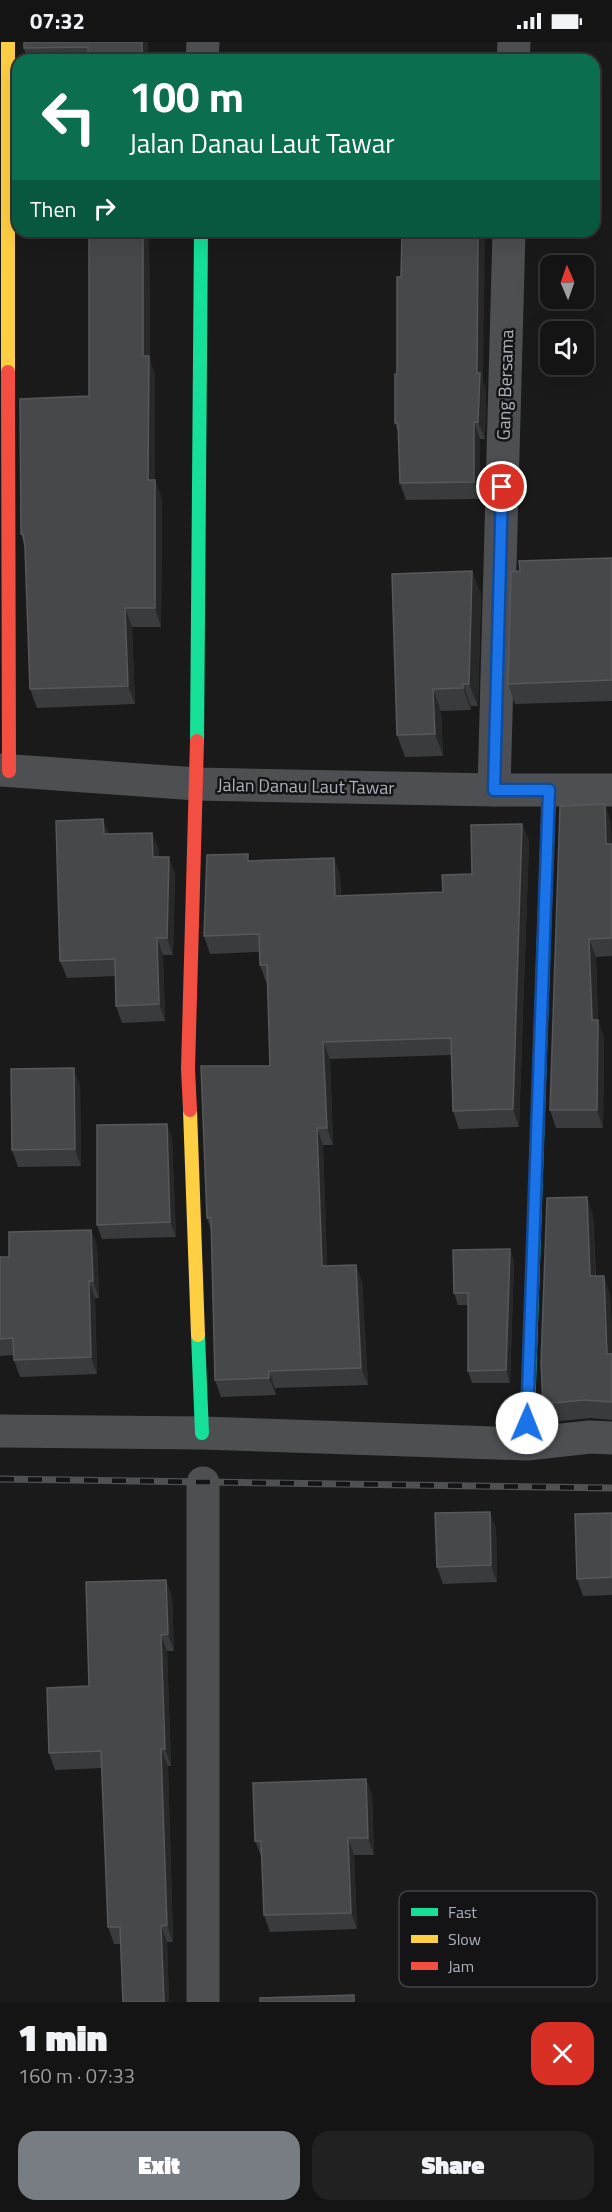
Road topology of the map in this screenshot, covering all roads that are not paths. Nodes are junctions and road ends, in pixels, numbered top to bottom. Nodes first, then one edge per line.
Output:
1 (8, 42) edge
2 (201, 237) edge
3 (509, 237) edge
4 (4, 770) edge
5 (197, 784) junction
6 (494, 790) junction
7 (549, 790) junction
8 (612, 790) edge
9 (0, 1431) edge
10 (202, 1433) junction
11 (612, 1438) edge
12 (527, 1444) junction
13 (202, 1483) dead end
14 (203, 2002) edge

1 - 4 street
2 - 5 street
3 - 6 street, Gang Bersama
4 - 5 street, Jalan Danau Laut Tawar
5 - 6 street, Jalan Danau Laut Tawar
5 - 10 street
6 - 7 street, Jalan Danau Laut Tawar
7 - 8 street, Jalan Danau Laut Tawar
7 - 12 street
9 - 10 street
10 - 12 street
11 - 12 street
13 - 14 street

